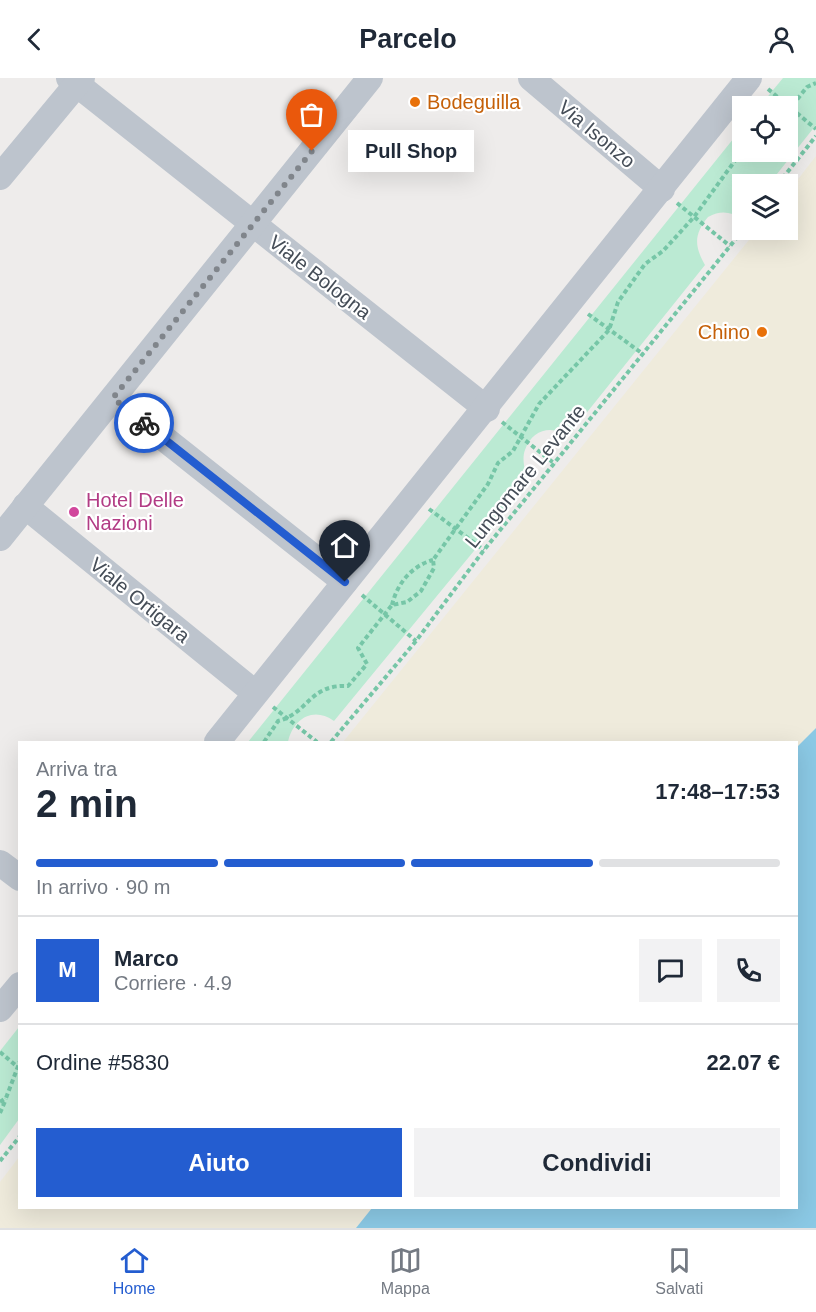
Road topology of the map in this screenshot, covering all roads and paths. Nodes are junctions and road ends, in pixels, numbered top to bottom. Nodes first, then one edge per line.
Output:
1 (370, 78) edge
2 (531, 78) edge
3 (76, 80) edge
4 (757, 82) edge
5 (816, 83) edge
6 (774, 96) edge
7 (798, 98) edge
8 (798, 116) edge
9 (816, 129) edge
10 (816, 136) edge
11 (734, 162) edge
12 (786, 174) edge
13 (0, 177) edge
14 (662, 189) junction
15 (694, 218) junction
16 (254, 224) junction
17 (735, 240) edge
18 (730, 246) junction
19 (571, 302) junction
20 (609, 330) junction
21 (643, 354) junction
22 (113, 398) junction
23 (487, 409) junction
24 (521, 439) junction
25 (555, 464) junction
26 (413, 497) junction
27 (25, 506) junction
28 (456, 529) junction
29 (0, 538) edge
30 (484, 550) junction
31 (432, 560) junction
32 (345, 582) junction
33 (392, 605) junction
34 (386, 615) junction
35 (417, 641) junction
36 (255, 693) junction
37 (287, 719) junction
38 (218, 741) edge
39 (265, 741) edge
40 (316, 741) edge
41 (332, 741) edge
42 (0, 862) edge
43 (18, 876) edge
44 (18, 987) edge
45 (0, 1009) edge
46 (0, 1052) edge
47 (18, 1067) edge
48 (6, 1098) junction
49 (0, 1102) edge
50 (0, 1113) edge
51 (18, 1138) edge
52 (0, 1161) edge

1 - 16 street
2 - 14 street, Via Isonzo
3 - 13 street
3 - 16 street, Viale Bologna
4 - 6 path
4 - 14 street
5 - 7 path
8 - 9 path
10 - 12 path
11 - 15 path
14 - 15 path
14 - 19 street
15 - 18 path
15 - 20 path
16 - 22 street
16 - 23 street, Viale Bologna
17 - 18 path, Lungomare Levante
18 - 21 path, Lungomare Levante
19 - 20 path
19 - 23 street
20 - 21 path
20 - 24 path
21 - 25 path, Lungomare Levante
22 - 27 street
22 - 32 street
23 - 24 path
23 - 26 street
24 - 25 path
24 - 28 path
25 - 30 path, Lungomare Levante
26 - 28 path
26 - 32 street
27 - 29 street
27 - 36 street, Viale Ortigara
28 - 30 path
28 - 31 path
30 - 35 path, Lungomare Levante
31 - 33 path
31 - 33 path
32 - 34 path
32 - 36 street
33 - 34 path
34 - 35 path
34 - 37 path
35 - 41 path, Lungomare Levante
36 - 37 path
36 - 38 street
37 - 39 path
37 - 40 path
42 - 43 street
44 - 45 street
46 - 47 path
47 - 48 path
48 - 49 path
48 - 50 path
51 - 52 path

